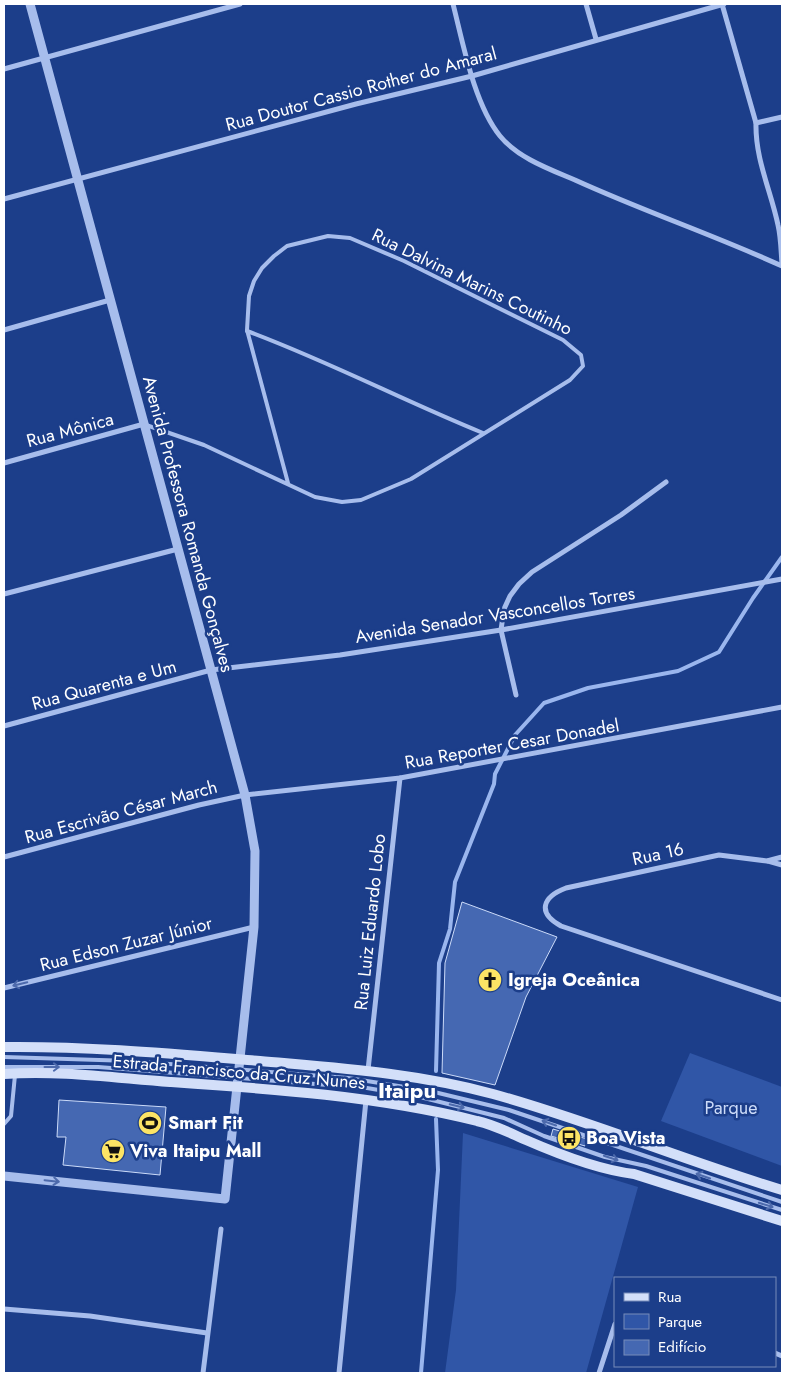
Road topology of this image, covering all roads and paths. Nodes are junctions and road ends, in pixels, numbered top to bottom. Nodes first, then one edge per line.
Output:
1 (30, 4) edge
2 (240, 4) edge
3 (453, 4) edge
4 (586, 4) edge
5 (723, 4) edge
6 (596, 39) junction
7 (44, 58) junction
8 (4, 69) edge
9 (472, 76) junction
10 (782, 116) edge
11 (756, 124) junction
12 (77, 179) junction
13 (4, 199) edge
14 (782, 265) edge
15 (110, 300) junction
16 (4, 330) edge
17 (247, 330) junction
18 (144, 424) junction
19 (484, 433) junction
20 (4, 463) edge
21 (666, 482) dead end
22 (288, 483) junction
23 (178, 548) junction
24 (782, 579) edge
25 (4, 594) edge
26 (501, 630) junction
27 (211, 670) junction
28 (516, 695) dead end
29 (782, 707) edge
30 (4, 726) edge
31 (400, 778) junction
32 (245, 795) junction
33 (4, 857) edge
34 (782, 857) edge
35 (767, 861) junction
36 (782, 865) edge
37 (254, 927) junction
38 (4, 988) edge
39 (782, 1000) edge
40 (4, 1047) edge
41 (4, 1057) edge
42 (4, 1068) edge
43 (368, 1070) junction
44 (15, 1073) junction
45 (239, 1073) junction
46 (4, 1074) edge
47 (366, 1099) junction
48 (4, 1124) edge
49 (4, 1176) edge
50 (782, 1190) edge
51 (782, 1202) edge
52 (782, 1210) edge
53 (782, 1221) edge
54 (221, 1228) dead end
55 (4, 1309) edge
56 (614, 1327) edge
57 (208, 1333) junction
58 (203, 1373) edge
59 (339, 1373) edge
60 (599, 1373) edge

1 - 7 street, Avenida Professora Romanda Gonçalves
2 - 7 street
3 - 9 street
4 - 6 street
5 - 6 street, Rua Doutor Cassio Rother do Amaral
5 - 11 street
6 - 9 street, Rua Doutor Cassio Rother do Amaral
7 - 8 street
7 - 12 street, Avenida Professora Romanda Gonçalves
9 - 12 street, Rua Doutor Cassio Rother do Amaral
9 - 14 street
10 - 11 street
11 - 14 street
12 - 13 street, Rua Doutor Cassio Rother do Amaral
12 - 15 street, Avenida Professora Romanda Gonçalves
15 - 16 street
15 - 18 street, Avenida Professora Romanda Gonçalves
17 - 19 lane
17 - 19 lane, Rua Dalvina Marins Coutinho
17 - 22 lane, Rua Dalvina Marins Coutinho
18 - 20 street, Rua Mônica
18 - 22 lane, Rua Dalvina Marins Coutinho
18 - 23 street, Avenida Professora Romanda Gonçalves
19 - 22 lane, Rua Dalvina Marins Coutinho
21 - 26 street
23 - 25 street
23 - 27 street, Avenida Professora Romanda Gonçalves
24 - 26 street, Avenida Senador Vasconcellos Torres
26 - 27 street, Avenida Senador Vasconcellos Torres
26 - 28 street
27 - 30 street, Rua Quarenta e Um
27 - 32 street, Avenida Professora Romanda Gonçalves
29 - 31 street, Rua Reporter Cesar Donadel
31 - 32 street, Rua Reporter Cesar Donadel
31 - 43 street, Rua Luiz Eduardo Lobo
32 - 33 street, Rua Escrivão César March
32 - 37 street, Avenida Professora Romanda Gonçalves
34 - 35 street, Rua 16
35 - 36 street
35 - 39 street, Rua 16
37 -> 38 street, Rua Edson Zuzar Júnior
37 - 45 street, Avenida Professora Romanda Gonçalves
40 - 45 main road, Estrada Francisco da Cruz Nunes
41 - 45 lane
42 -> 45 lane
43 - 45 main road, Estrada Francisco da Cruz Nunes
43 - 50 main road, Estrada Francisco da Cruz Nunes
44 - 45 main road, Estrada Francisco da Cruz Nunes
44 - 46 main road, Estrada Francisco da Cruz Nunes
44 - 48 lane
45 - 47 main road, Estrada Francisco da Cruz Nunes
49 -> 45 street, Avenida Professora Romanda Gonçalves
51 -> 45 lane
45 -> 52 lane
47 - 53 main road, Estrada Francisco da Cruz Nunes
47 - 59 street
54 - 57 street
55 - 57 street
56 - 60 street
57 - 58 street

